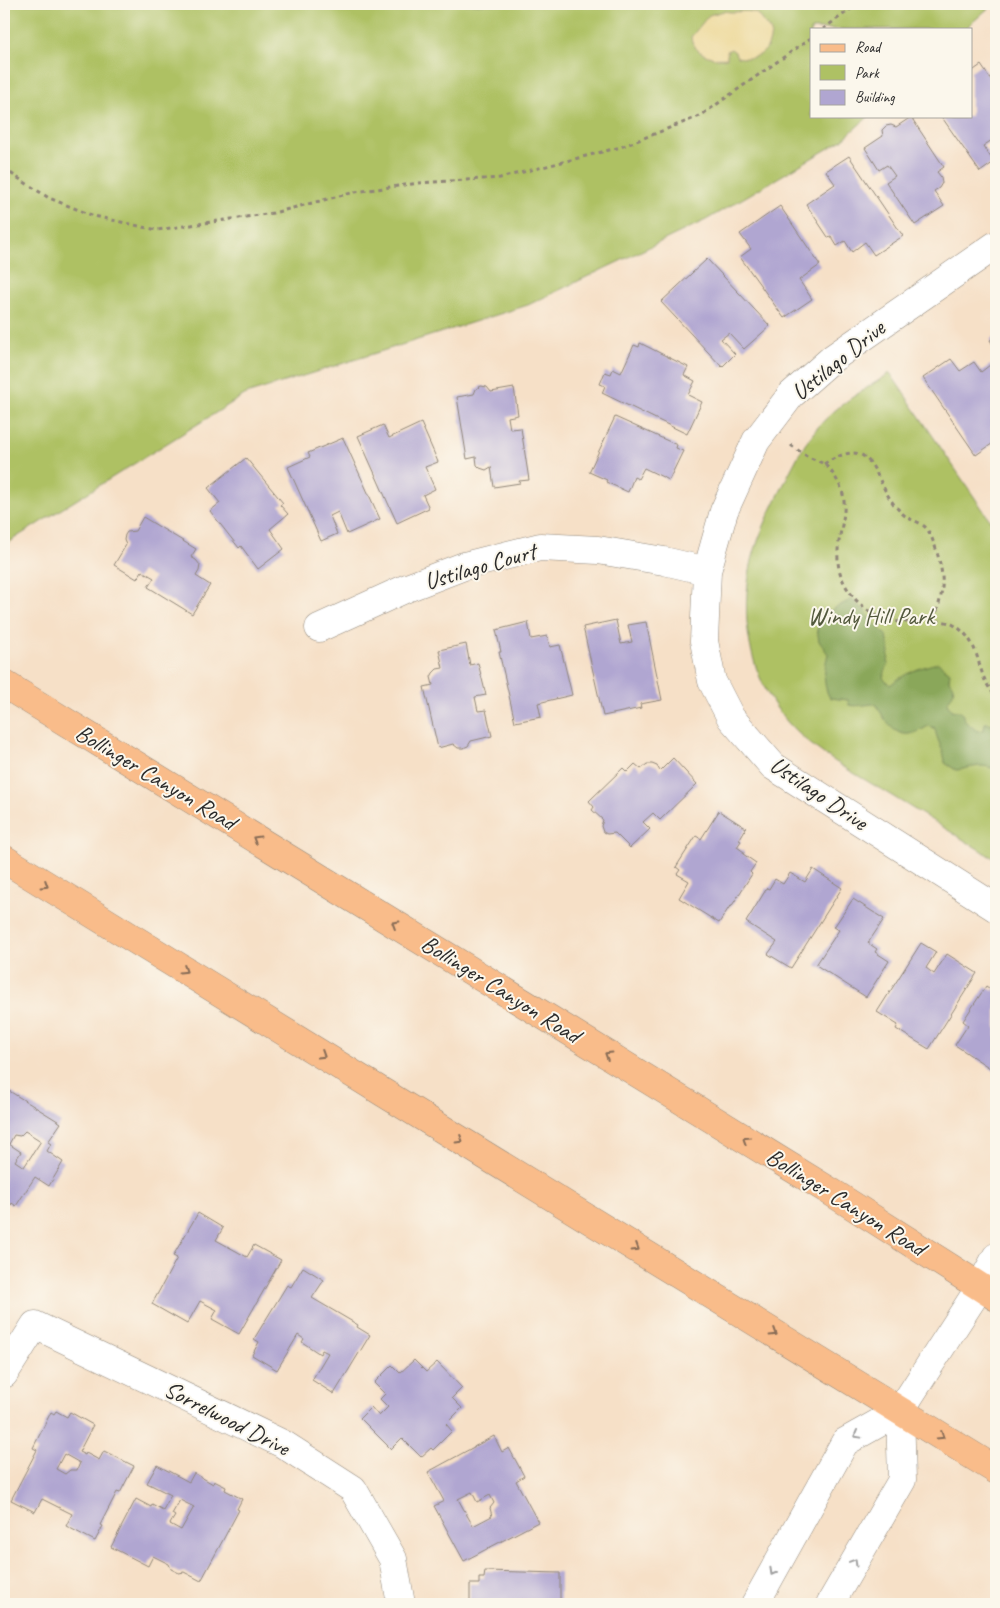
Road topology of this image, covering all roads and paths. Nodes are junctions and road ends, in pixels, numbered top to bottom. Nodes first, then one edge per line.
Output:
1 (858, 4) edge
2 (825, 28) edge
3 (810, 39) edge
4 (4, 169) edge
5 (996, 245) edge
6 (766, 428) junction
7 (824, 464) junction
8 (707, 571) junction
9 (933, 621) junction
10 (319, 628) dead end
11 (4, 684) edge
12 (996, 696) edge
13 (4, 860) edge
14 (996, 908) edge
15 (996, 1257) edge
16 (988, 1292) edge
17 (4, 1374) edge
18 (900, 1411) junction
19 (996, 1470) edge
20 (401, 1604) edge
21 (755, 1604) edge
22 (830, 1604) edge

1 - 2 path
3 - 4 path
5 - 6 street, Ustilago Drive
6 - 7 path
6 - 8 street, Ustilago Drive
7 - 9 path
7 - 9 path
8 - 10 street, Ustilago Court
8 - 14 street, Ustilago Drive
9 - 12 path
16 -> 11 main road, Bollinger Canyon Road
13 -> 18 main road
15 - 16 street
16 - 18 street
17 - 20 street, Sorrelwood Drive
18 -> 19 main road
18 -> 21 street
22 -> 18 street

